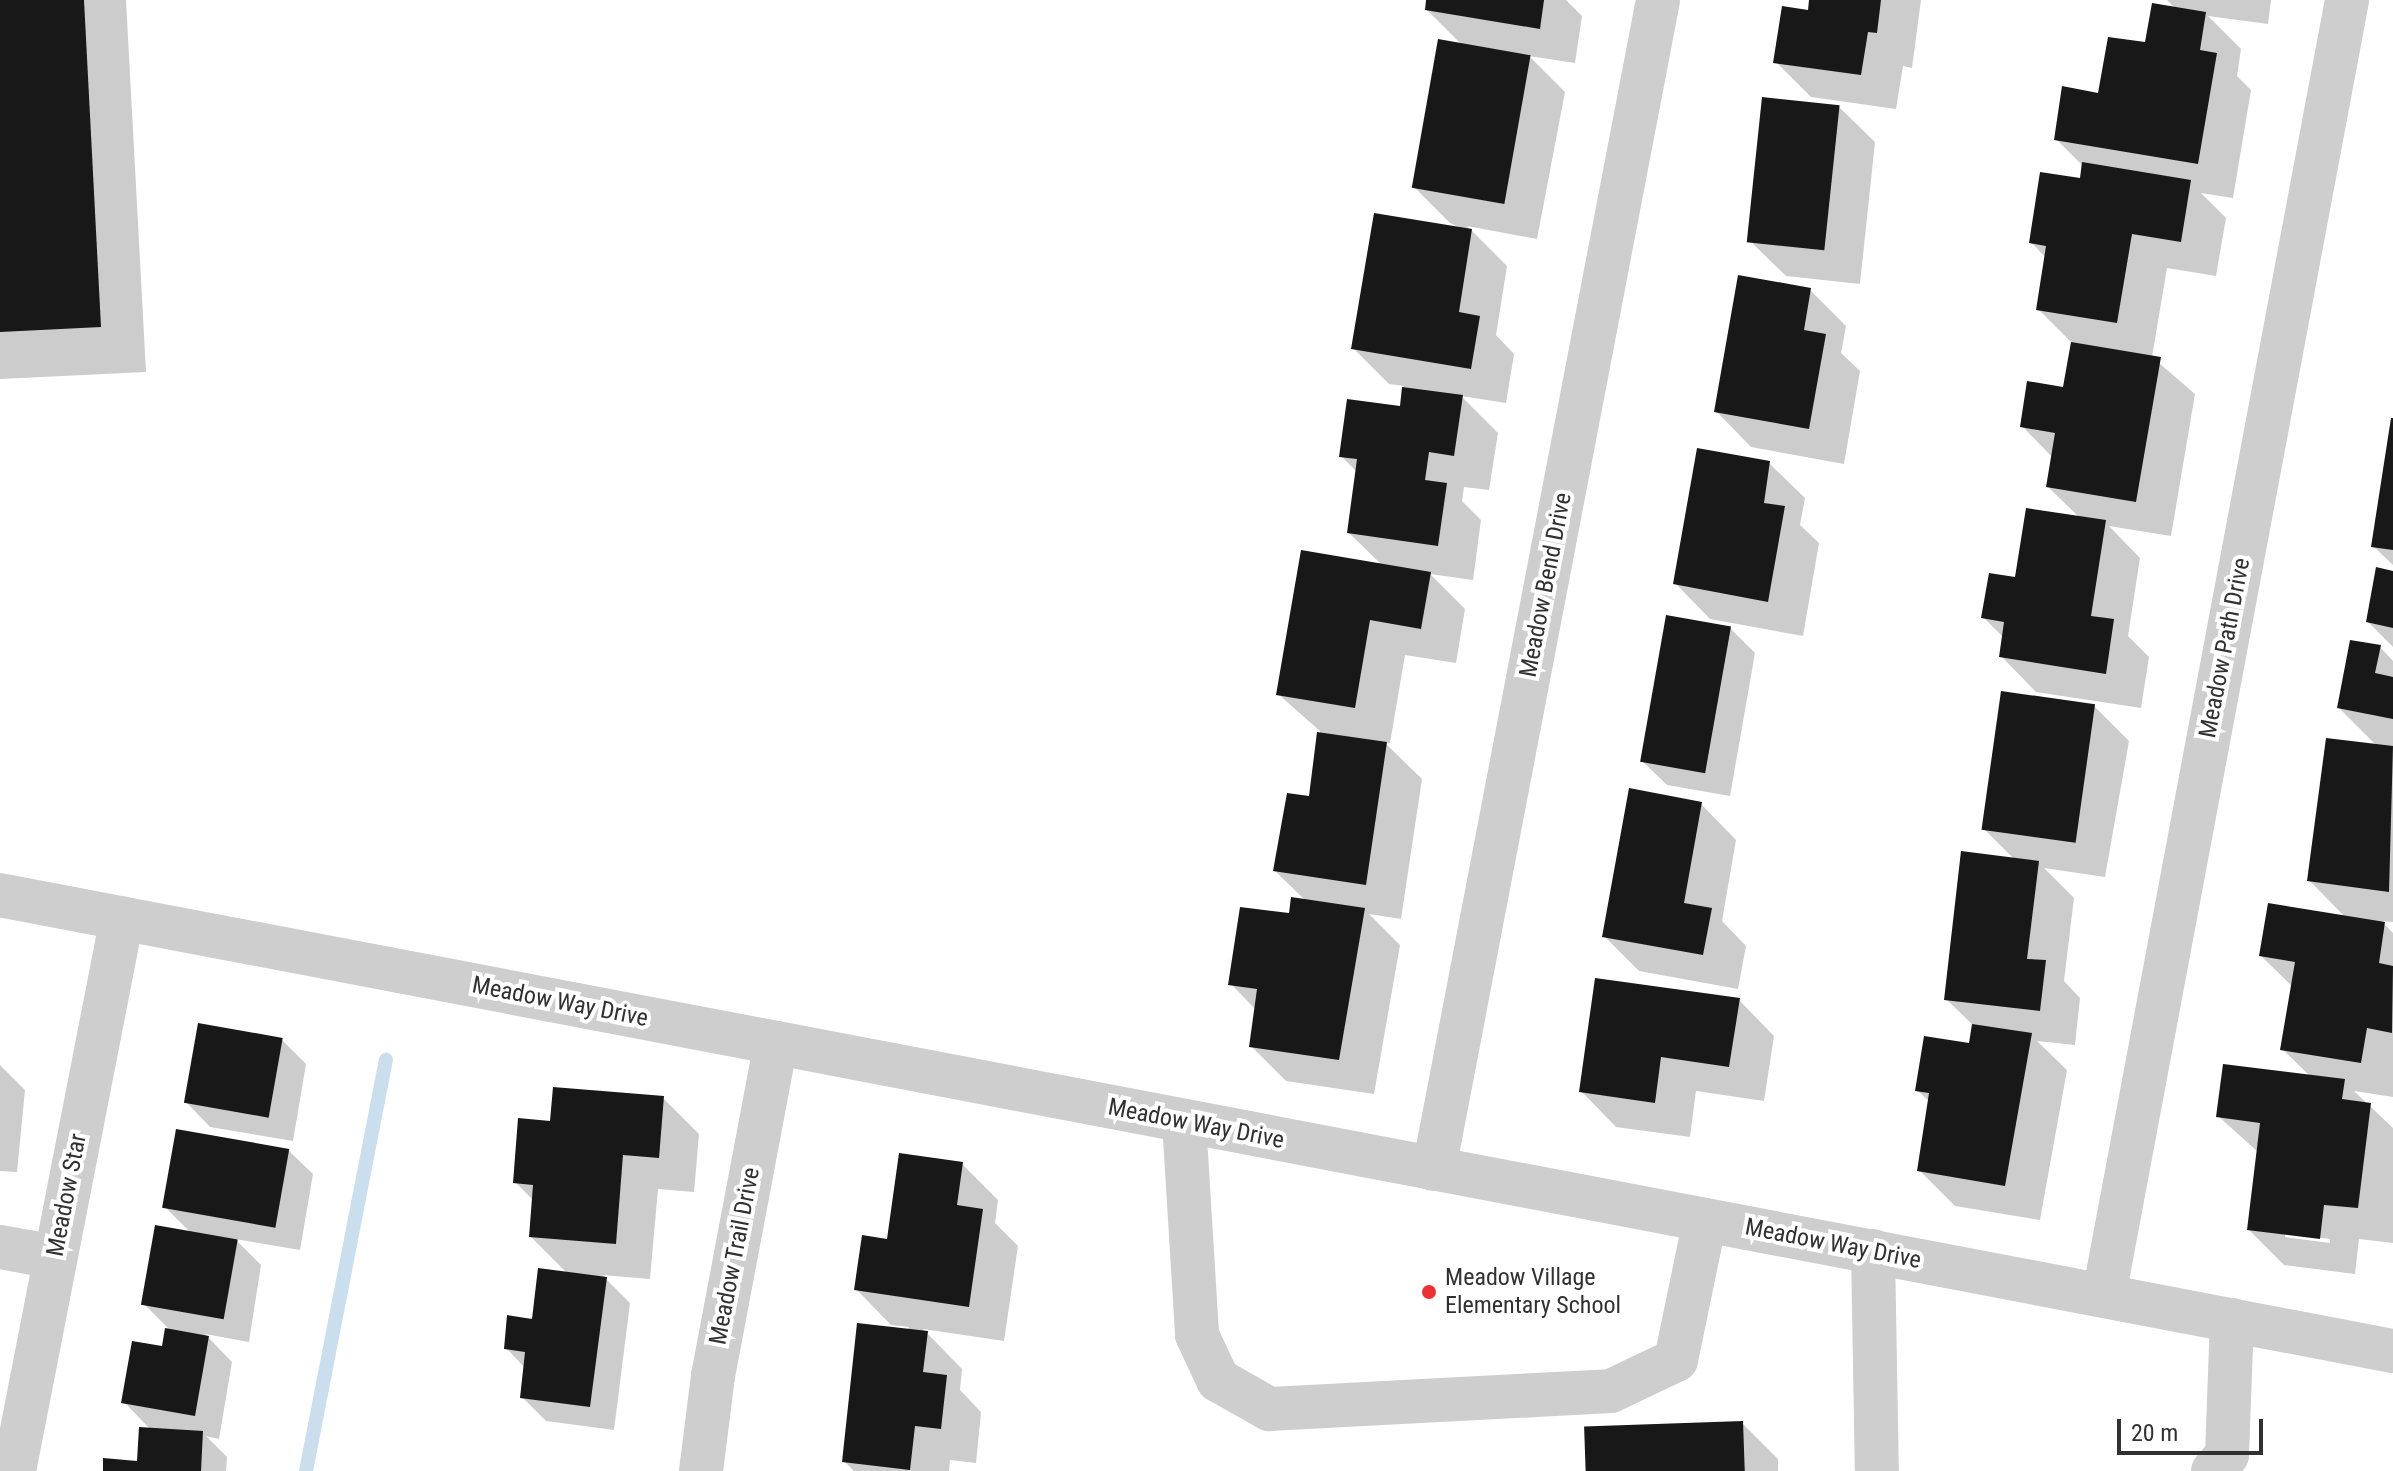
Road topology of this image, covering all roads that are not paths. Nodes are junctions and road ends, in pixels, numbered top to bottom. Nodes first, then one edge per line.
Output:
1 (1658, 0) edge
2 (2347, 0) edge
3 (0, 895) edge
4 (122, 918) junction
5 (776, 1043) junction
6 (1184, 1121) junction
7 (1434, 1169) junction
8 (1705, 1220) junction
9 (0, 1247) edge
10 (1873, 1251) junction
11 (55, 1257) junction
12 (2104, 1295) junction
13 (2232, 1320) junction
14 (2393, 1351) edge
15 (14, 1471) edge
16 (701, 1471) edge
17 (1877, 1471) edge
18 (2213, 1471) edge

1 - 7 street, Meadow Bend Drive
2 - 12 street, Meadow Path Drive
3 - 4 street, Meadow Way Drive
4 - 5 street, Meadow Way Drive
4 - 11 street, Meadow Star
5 - 6 street, Meadow Way Drive
5 - 16 street, Meadow Trail Drive
6 - 7 street, Meadow Way Drive
6 - 8 street
7 - 8 street, Meadow Way Drive
8 - 10 street, Meadow Way Drive
9 - 11 street
10 - 12 street, Meadow Way Drive
10 - 17 street
11 - 15 street, Meadow Star
12 - 13 street, Meadow Way Drive
13 - 14 street, Meadow Way Drive
13 - 18 street

